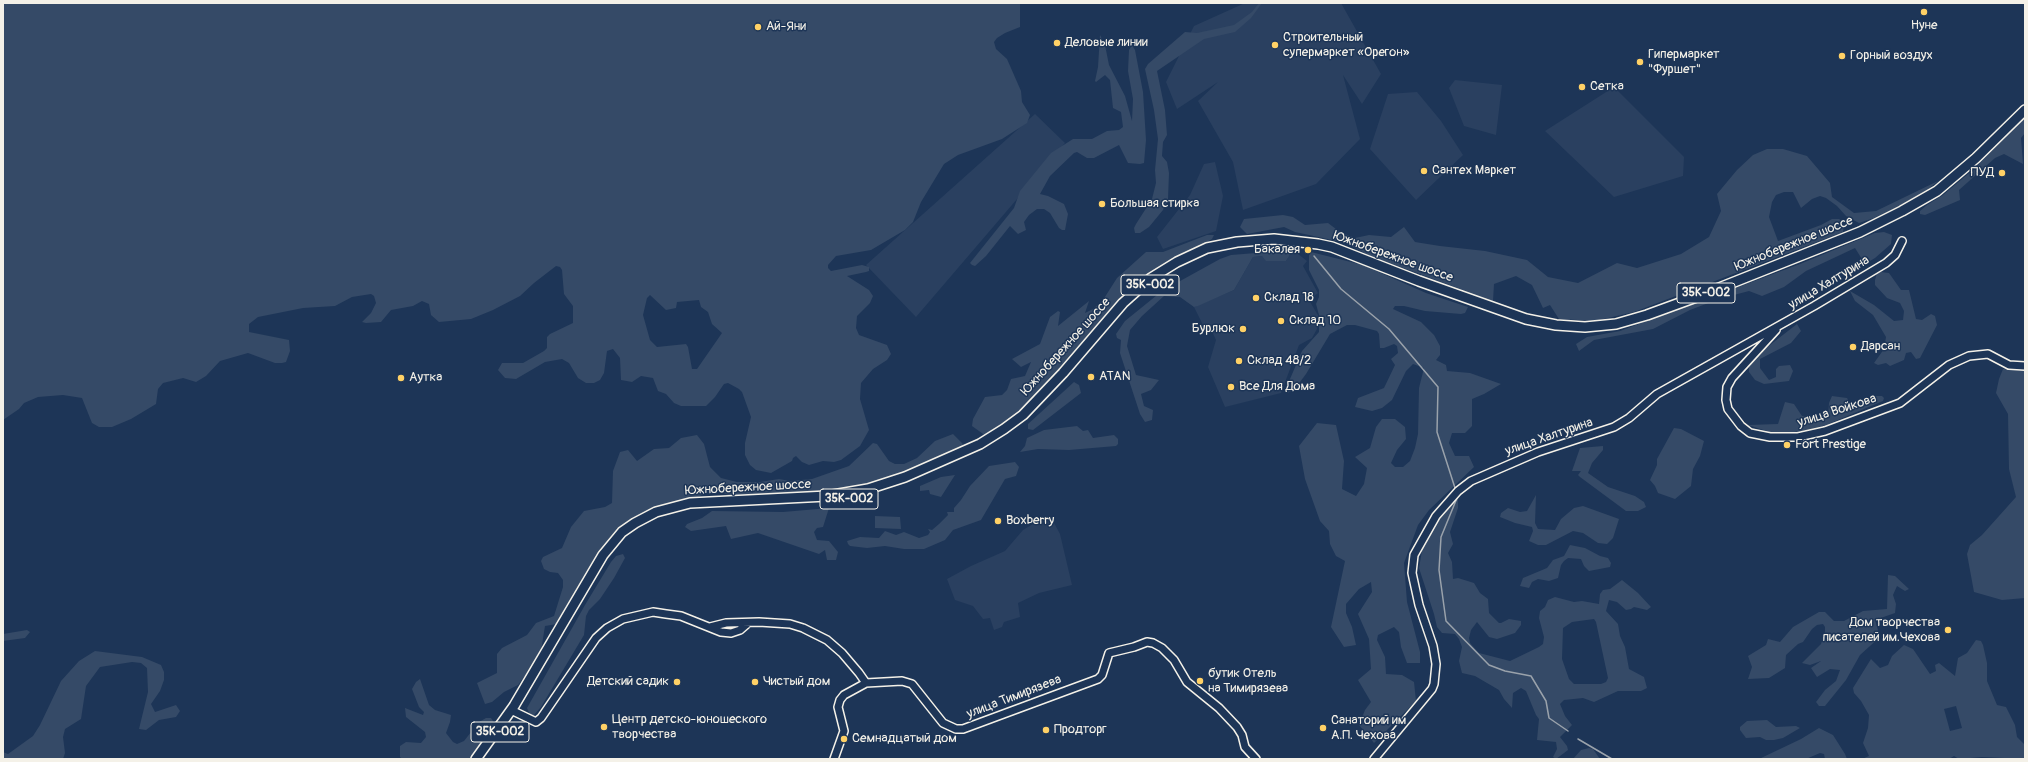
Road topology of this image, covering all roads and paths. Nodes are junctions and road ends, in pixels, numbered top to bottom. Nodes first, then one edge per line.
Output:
1 (2025, 110) edge
2 (2025, 116) edge
3 (1902, 241) dead end
4 (1320, 246) junction
5 (1781, 325) junction
6 (2025, 366) edge
7 (866, 683) junction
8 (516, 712) junction
9 (476, 759) edge
10 (482, 759) edge
11 (834, 759) edge
12 (1256, 759) edge
13 (1374, 759) edge

1 - 4 highway, Южнобережное шоссе / 35К-002
2 - 4 highway, Южнобережное шоссе / 35К-002
3 - 5 street, улица Халтурина
4 - 8 highway, Южнобережное шоссе / 35К-002
4 - 8 highway, Южнобережное шоссе / 35К-002
5 - 6 street, улица Войкова
5 - 13 street, улица Халтурина
7 - 8 street
7 - 11 street
7 - 12 street, улица Тимирязева
8 - 9 highway, Южнобережное шоссе
8 - 10 highway, Южнобережное шоссе / 35К-002

